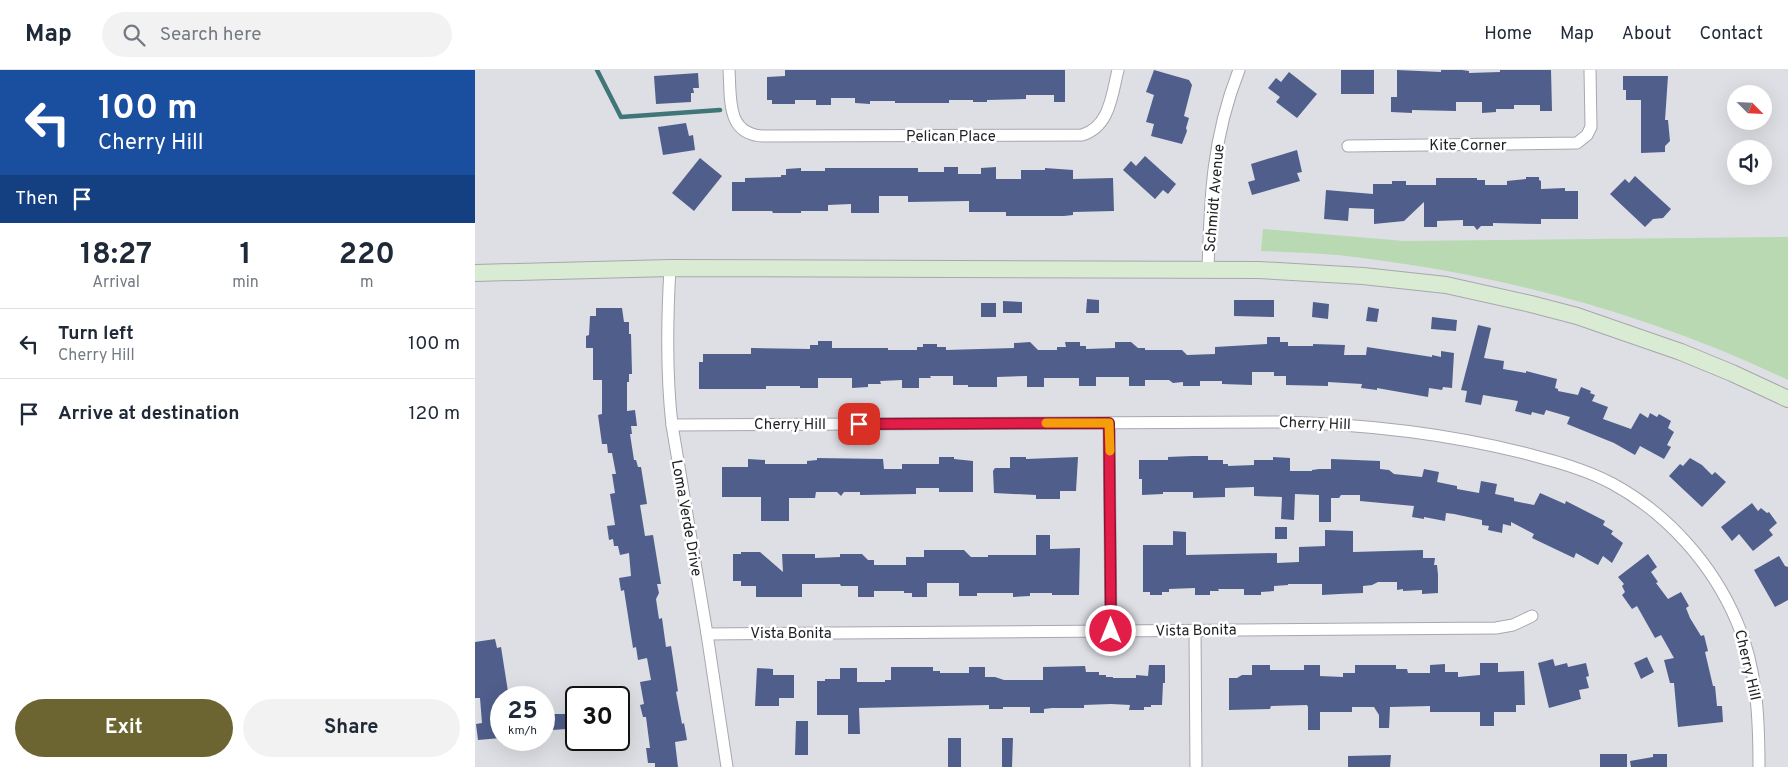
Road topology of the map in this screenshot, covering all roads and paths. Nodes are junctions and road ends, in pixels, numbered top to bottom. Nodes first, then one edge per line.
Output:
1 (729, 70) edge
2 (1118, 70) edge
3 (1239, 70) edge
4 (1590, 70) edge
5 (1348, 146) dead end
6 (670, 268) junction
7 (1208, 270) junction
8 (475, 273) edge
9 (1788, 399) edge
10 (1109, 423) junction
11 (672, 425) junction
12 (1532, 616) dead end
13 (1195, 630) junction
14 (1111, 631) junction
15 (707, 634) junction
16 (727, 767) edge
17 (1196, 767) edge
18 (1759, 767) edge

1 - 2 street, Pelican Place
3 - 7 street, Schmidt Avenue
4 - 5 street, Kite Corner
6 - 7 main road
6 - 8 main road
6 - 11 street, Loma Verde Drive
7 - 9 main road
10 - 11 street, Cherry Hill
10 - 14 street
10 - 18 street, Cherry Hill
11 - 15 street, Loma Verde Drive
12 - 13 street, Vista Bonita
13 - 14 street, Vista Bonita
13 - 17 street
14 - 15 street, Vista Bonita
15 - 16 street, Loma Verde Drive

